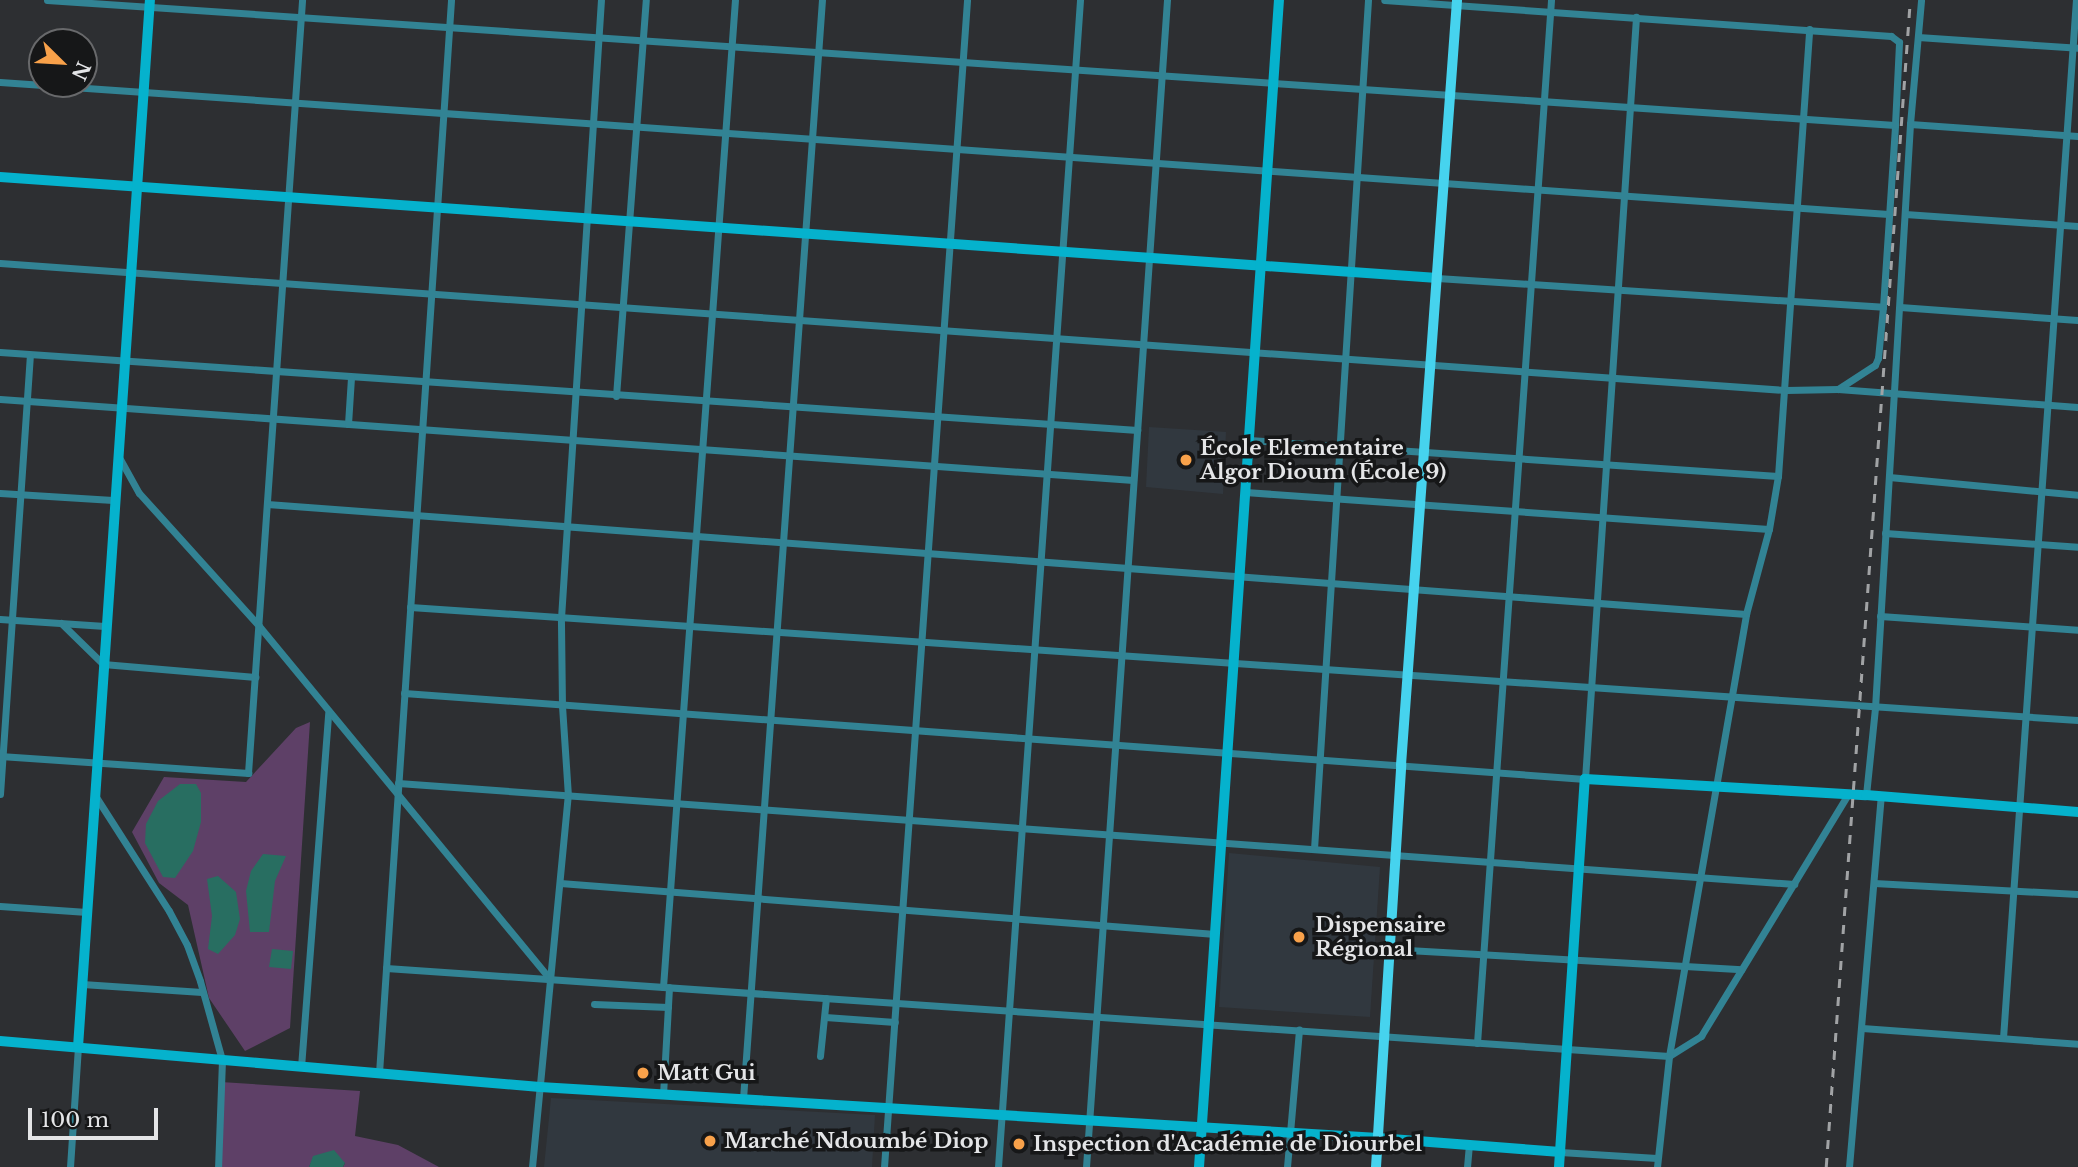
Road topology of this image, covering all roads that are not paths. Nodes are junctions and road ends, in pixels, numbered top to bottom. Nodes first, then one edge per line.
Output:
1 (47, 0) edge
2 (302, 0) edge
3 (451, 0) edge
4 (601, 0) edge
5 (646, 0) edge
6 (735, 0) edge
7 (822, 0) edge
8 (967, 0) edge
9 (1080, 0) edge
10 (1167, 0) edge
11 (1279, 0) edge
12 (1368, 0) edge
13 (1384, 0) edge
14 (1551, 0) edge
15 (1922, 0) edge
16 (2076, 0) edge
17 (1457, 2) edge
18 (149, 4) edge
19 (1550, 11) junction
20 (301, 17) junction
21 (1636, 17) junction
22 (449, 27) junction
23 (1809, 29) junction
24 (599, 37) junction
25 (1918, 37) junction
26 (643, 41) junction
27 (731, 47) junction
28 (2075, 48) edge
29 (818, 52) junction
30 (963, 62) junction
31 (1075, 70) junction
32 (1161, 76) junction
33 (0, 82) edge
34 (1274, 84) junction
35 (1363, 90) junction
36 (143, 92) junction
37 (1450, 96) junction
38 (295, 102) junction
39 (1544, 102) junction
40 (1630, 108) junction
41 (443, 114) junction
42 (1803, 120) junction
43 (593, 124) junction
44 (1910, 124) junction
45 (1895, 125) junction
46 (637, 127) junction
47 (725, 134) junction
48 (2067, 135) junction
49 (2078, 136) edge
50 (812, 140) junction
51 (957, 150) junction
52 (1069, 158) junction
53 (1155, 164) junction
54 (1268, 172) junction
55 (0, 177) edge
56 (1357, 178) junction
57 (1443, 185) junction
58 (136, 187) junction
59 (1537, 191) junction
60 (289, 197) junction
61 (1624, 197) junction
62 (437, 208) junction
63 (1797, 210) junction
64 (1888, 214) junction
65 (1905, 214) junction
66 (587, 218) junction
67 (629, 221) junction
68 (2060, 224) junction
69 (2078, 226) edge
70 (718, 228) junction
71 (805, 234) junction
72 (950, 244) junction
73 (1063, 252) junction
74 (1149, 258) junction
75 (0, 263) edge
76 (1261, 266) junction
77 (1351, 272) junction
78 (130, 273) junction
79 (1437, 278) junction
80 (283, 284) junction
81 (1531, 284) junction
82 (1618, 290) junction
83 (431, 294) junction
84 (1791, 301) junction
85 (582, 305) junction
86 (1883, 307) junction
87 (1900, 307) junction
88 (623, 308) junction
89 (712, 314) junction
90 (2054, 318) junction
91 (799, 320) junction
92 (2078, 320) edge
93 (944, 330) junction
94 (1056, 338) junction
95 (1143, 344) junction
96 (0, 352) edge
97 (1255, 352) junction
98 (30, 355) junction
99 (1345, 359) junction
100 (123, 361) junction
101 (1430, 365) junction
102 (276, 372) junction
103 (1525, 372) junction
104 (351, 377) junction
105 (1612, 378) junction
106 (425, 383) junction
107 (1838, 389) junction
108 (1786, 390) junction
109 (576, 393) junction
110 (1894, 393) junction
111 (616, 396) junction
112 (0, 399) edge
113 (29, 402) junction
114 (706, 402) junction
115 (2048, 404) junction
116 (2078, 407) edge
117 (120, 408) junction
118 (793, 409) junction
119 (938, 416) junction
120 (273, 419) junction
121 (348, 424) junction
122 (1051, 424) junction
123 (422, 430) junction
124 (1137, 430) junction
125 (573, 440) junction
126 (1249, 440) junction
127 (1339, 446) junction
128 (702, 450) junction
129 (116, 452) junction
130 (1424, 452) junction
131 (789, 456) junction
132 (1519, 458) junction
133 (1607, 464) junction
134 (934, 466) junction
135 (1047, 474) junction
136 (1777, 476) junction
137 (1889, 477) junction
138 (1133, 480) junction
139 (1245, 492) junction
140 (2041, 492) junction
141 (0, 493) edge
142 (21, 494) junction
143 (2078, 495) edge
144 (1336, 498) junction
145 (113, 500) junction
146 (267, 504) junction
147 (1420, 504) junction
148 (1515, 511) junction
149 (416, 515) junction
150 (1603, 517) junction
151 (567, 526) junction
152 (1769, 529) junction
153 (1885, 533) junction
154 (696, 536) junction
155 (783, 542) junction
156 (2038, 544) junction
157 (2078, 547) edge
158 (928, 553) junction
159 (1041, 561) junction
160 (1127, 568) junction
161 (1239, 576) junction
162 (1331, 583) junction
163 (1414, 589) junction
164 (1509, 596) junction
165 (1597, 603) junction
166 (410, 607) junction
167 (1746, 614) junction
168 (1880, 616) junction
169 (561, 618) junction
170 (0, 619) edge
171 (12, 620) junction
172 (61, 623) junction
173 (105, 626) junction
174 (259, 626) junction
175 (690, 626) junction
176 (2032, 627) junction
177 (2078, 630) edge
178 (776, 633) junction
179 (922, 643) junction
180 (1034, 650) junction
181 (1121, 656) junction
182 (103, 664) junction
183 (1233, 664) junction
184 (1325, 670) junction
185 (1408, 676) junction
186 (255, 677) junction
187 (1502, 683) junction
188 (1591, 689) junction
189 (404, 692) junction
190 (1732, 699) junction
191 (562, 706) junction
192 (1875, 708) junction
193 (328, 713) junction
194 (683, 713) junction
195 (2026, 715) junction
196 (770, 719) junction
197 (2078, 720) edge
198 (915, 730) junction
199 (1028, 738) junction
200 (1115, 744) junction
201 (1227, 752) junction
202 (1, 756) edge
203 (1319, 759) junction
204 (96, 763) junction
205 (1401, 765) junction
206 (1496, 772) junction
207 (1585, 779) junction
208 (398, 783) junction
209 (1717, 786) junction
210 (0, 794) edge
211 (1856, 794) junction
212 (96, 796) junction
213 (397, 796) junction
214 (568, 796) junction
215 (1881, 796) junction
216 (677, 803) junction
217 (2019, 806) junction
218 (764, 810) junction
219 (2078, 812) edge
220 (909, 820) junction
221 (1022, 828) junction
222 (1109, 834) junction
223 (1221, 842) junction
224 (1314, 849) junction
225 (1395, 855) junction
226 (1490, 862) junction
227 (1579, 868) junction
228 (1701, 877) junction
229 (560, 883) junction
230 (1874, 883) junction
231 (1794, 884) junction
232 (2013, 893) junction
233 (670, 894) junction
234 (2078, 894) edge
235 (757, 900) junction
236 (0, 906) edge
237 (903, 909) junction
238 (87, 912) junction
239 (1016, 918) junction
240 (1102, 926) junction
241 (1215, 934) junction
242 (1390, 949) junction
243 (1483, 954) junction
244 (1573, 960) junction
245 (1685, 966) junction
246 (386, 968) junction
247 (1741, 970) junction
248 (550, 979) junction
249 (82, 984) junction
250 (666, 987) junction
251 (202, 992) junction
252 (750, 993) junction
253 (826, 998) junction
254 (594, 1003) dead end
255 (896, 1003) junction
256 (668, 1007) junction
257 (1009, 1010) junction
258 (825, 1017) junction
259 (1096, 1017) junction
260 (895, 1022) junction
261 (1209, 1024) junction
262 (1862, 1028) junction
263 (1299, 1030) junction
264 (1384, 1036) junction
265 (2003, 1038) junction
266 (0, 1041) edge
267 (1477, 1042) junction
268 (2078, 1044) edge
269 (78, 1047) junction
270 (1567, 1049) junction
271 (820, 1056) dead end
272 (1669, 1056) junction
273 (222, 1060) junction
274 (301, 1067) junction
275 (379, 1073) junction
276 (540, 1087) junction
277 (663, 1095) junction
278 (743, 1099) junction
279 (888, 1108) junction
280 (1002, 1115) junction
281 (1089, 1120) junction
282 (1201, 1127) junction
283 (1290, 1132) junction
284 (1378, 1138) junction
285 (1469, 1145) junction
286 (1560, 1152) junction
287 (1657, 1158) junction
288 (71, 1167) edge
289 (218, 1167) edge
290 (532, 1167) edge
291 (884, 1167) edge
292 (998, 1167) edge
293 (1086, 1167) edge
294 (1199, 1167) edge
295 (1287, 1167) edge
296 (1376, 1167) edge
297 (1467, 1167) edge
298 (1559, 1167) edge
299 (1657, 1167) edge
300 (1849, 1167) edge

1 - 18 street
2 - 20 street
3 - 22 street
4 - 24 street
5 - 26 street
6 - 27 street
7 - 29 street
8 - 30 street
9 - 31 street
10 - 32 street
11 - 34 street
12 - 35 street
13 - 17 street
14 - 19 street
15 - 25 street
16 - 28 street
17 - 19 street
17 - 37 main road
18 - 20 street
18 - 36 street
19 - 21 street
19 - 39 street
20 - 22 street
20 - 38 street
21 - 23 street
21 - 40 street
22 - 24 street
22 - 41 street
23 - 42 street
23 - 45 street
24 - 26 street
24 - 43 street
25 - 28 street
25 - 44 street
26 - 27 street
26 - 46 street
27 - 29 street
27 - 47 street
28 - 48 street
29 - 30 street
29 - 50 street
30 - 31 street
30 - 51 street
31 - 32 street
31 - 52 street
32 - 34 street
32 - 53 street
33 - 36 street
34 - 35 street
34 - 54 street
35 - 37 street
35 - 56 street
36 - 38 street
36 - 58 street
37 - 39 street
37 - 57 main road
38 - 41 street
38 - 60 street
39 - 40 street
39 - 59 street
40 - 42 street
40 - 61 street
41 - 43 street
41 - 62 street
42 - 45 street
42 - 63 street
43 - 46 street
43 - 66 street
44 - 48 street
44 - 65 street
45 - 64 street
46 - 47 street
46 - 67 street
47 - 50 street
47 - 70 street
48 - 49 street
48 - 68 street
50 - 51 street
50 - 71 street
51 - 52 street
51 - 72 street
52 - 53 street
52 - 73 street
53 - 54 street
53 - 74 street
54 - 56 street
54 - 76 street
55 - 58 street
56 - 57 street
56 - 77 street
57 - 59 street
57 - 79 main road
58 - 60 street
58 - 78 street
59 - 61 street
59 - 81 street
60 - 62 street
60 - 80 street
61 - 63 street
61 - 82 street
62 - 66 street
62 - 83 street
63 - 64 street
63 - 84 street
64 - 86 street
65 - 68 street
65 - 87 street
66 - 67 street
66 - 85 street
67 - 70 street
67 - 88 street
68 - 69 street
68 - 90 street
70 - 71 street
70 - 89 street
71 - 72 street
71 - 91 street
72 - 73 street
72 - 93 street
73 - 74 street
73 - 94 street
74 - 76 street
74 - 95 street
75 - 78 street
76 - 77 street
76 - 97 street
77 - 79 street
77 - 99 street
78 - 80 street
78 - 100 street
79 - 81 street
79 - 101 main road
80 - 83 street
80 - 102 street
81 - 82 street
81 - 103 street
82 - 84 street
82 - 105 street
83 - 85 street
83 - 106 street
84 - 86 street
84 - 108 street
85 - 88 street
85 - 109 street
86 - 107 street
87 - 90 street
87 - 110 street
88 - 89 street
88 - 111 street
89 - 91 street
89 - 114 street
90 - 92 street
90 - 115 street
91 - 93 street
91 - 118 street
93 - 94 street
93 - 119 street
94 - 95 street
94 - 122 street
95 - 97 street
95 - 124 street
96 - 98 street
97 - 99 street
97 - 126 street
98 - 100 street
98 - 113 street
99 - 101 street
99 - 127 street
100 - 102 street
100 - 117 street
101 - 103 street
101 - 130 main road
102 - 104 street
102 - 120 street
103 - 105 street
103 - 132 street
104 - 106 street
104 - 121 street
105 - 108 street
105 - 133 street
106 - 109 street
106 - 123 street
107 - 108 street
107 - 110 street
108 - 136 street
109 - 111 street
109 - 125 street
110 - 115 street
110 - 137 street
111 - 114 street
112 - 113 street
113 - 117 street
113 - 142 street
114 - 118 street
114 - 128 street
115 - 116 street
115 - 140 street
117 - 120 street
117 - 129 street
118 - 119 street
118 - 131 street
119 - 122 street
119 - 134 street
120 - 121 street
120 - 146 street
121 - 123 street
122 - 124 street
122 - 135 street
123 - 125 street
123 - 149 street
124 - 138 street
125 - 128 street
125 - 151 street
126 - 127 street
126 - 139 street
127 - 130 street
127 - 144 street
128 - 131 street
128 - 154 street
129 - 145 street
129 - 174 street
130 - 132 street
130 - 147 main road
131 - 134 street
131 - 155 street
132 - 133 street
132 - 148 street
133 - 136 street
133 - 150 street
134 - 135 street
134 - 158 street
135 - 138 street
135 - 159 street
136 - 152 street
137 - 140 street
137 - 153 street
138 - 160 street
139 - 144 street
139 - 161 street
140 - 143 street
140 - 156 street
141 - 142 street
142 - 145 street
142 - 171 street
144 - 147 street
144 - 162 street
145 - 173 street
146 - 149 street
146 - 174 street
147 - 148 street
147 - 163 main road
148 - 150 street
148 - 164 street
149 - 151 street
149 - 166 street
150 - 152 street
150 - 165 street
151 - 154 street
151 - 169 street
152 - 167 street
153 - 156 street
153 - 168 street
154 - 155 street
154 - 175 street
155 - 158 street
155 - 178 street
156 - 157 street
156 - 176 street
158 - 159 street
158 - 179 street
159 - 160 street
159 - 180 street
160 - 161 street
160 - 181 street
161 - 162 street
161 - 183 street
162 - 163 street
162 - 184 street
163 - 164 street
163 - 185 main road
164 - 165 street
164 - 187 street
165 - 167 street
165 - 188 street
166 - 169 street
166 - 189 street
167 - 190 street
168 - 176 street
168 - 192 street
169 - 175 street
169 - 191 street
170 - 171 street
171 - 172 street
171 - 202 street
172 - 173 street
172 - 182 street
173 - 182 street
174 - 186 street
174 - 193 street
175 - 178 street
175 - 194 street
176 - 177 street
176 - 195 street
178 - 179 street
178 - 196 street
179 - 180 street
179 - 198 street
180 - 181 street
180 - 199 street
181 - 183 street
181 - 200 street
182 - 186 street
182 - 204 street
183 - 184 street
183 - 201 street
184 - 185 street
184 - 203 street
185 - 187 street
185 - 205 main road
186 - 204 street
187 - 188 street
187 - 206 street
188 - 190 street
188 - 207 street
189 - 191 street
189 - 208 street
190 - 192 street
190 - 209 street
191 - 194 street
191 - 214 street
192 - 195 street
192 - 211 street
193 - 213 street
193 - 274 street
194 - 196 street
194 - 216 street
195 - 197 street
195 - 217 street
196 - 198 street
196 - 218 street
198 - 199 street
198 - 220 street
199 - 200 street
199 - 221 street
200 - 201 street
200 - 222 street
201 - 203 street
201 - 223 street
202 - 204 street
202 - 210 street
203 - 205 street
203 - 224 street
204 - 212 street
205 - 206 street
205 - 225 main road
206 - 207 street
206 - 226 street
207 - 209 street
207 - 227 street
208 - 213 street
208 - 214 street
209 - 211 street
209 - 228 street
211 - 215 street
211 - 231 street
212 - 238 street
212 - 251 street
213 - 246 street
213 - 248 street
214 - 216 street
214 - 229 street
215 - 217 street
215 - 230 street
216 - 218 street
216 - 233 street
217 - 219 street
217 - 232 street
218 - 220 street
218 - 235 street
220 - 221 street
220 - 237 street
221 - 222 street
221 - 239 street
222 - 223 street
222 - 240 street
223 - 224 street
223 - 241 street
224 - 225 street
225 - 226 street
225 - 242 main road
226 - 227 street
226 - 243 street
227 - 228 street
227 - 244 street
228 - 231 street
228 - 245 street
229 - 233 street
229 - 248 street
230 - 232 street
230 - 262 street
231 - 247 street
232 - 234 street
232 - 265 street
233 - 235 street
233 - 250 street
235 - 237 street
235 - 252 street
236 - 238 street
237 - 239 street
237 - 255 street
238 - 249 street
239 - 240 street
239 - 257 street
240 - 241 street
240 - 259 street
241 - 261 street
242 - 243 street
242 - 264 main road
243 - 244 street
243 - 267 street
244 - 245 street
244 - 270 street
245 - 247 street
245 - 272 street
246 - 248 street
246 - 275 street
247 - 272 street
248 - 250 street
248 - 276 street
249 - 251 street
249 - 269 street
250 - 252 street
250 - 256 street
251 - 273 street
252 - 253 street
252 - 278 street
253 - 255 street
253 - 258 street
254 - 256 street
255 - 257 street
255 - 260 street
256 - 277 street
257 - 259 street
257 - 280 street
258 - 260 street
258 - 271 street
259 - 261 street
259 - 281 street
260 - 279 street
261 - 263 street
261 - 282 street
262 - 265 street
262 - 300 street
263 - 264 street
263 - 283 street
264 - 267 street
264 - 284 main road
265 - 268 street
266 - 269 street
267 - 270 street
269 - 273 street
269 - 288 street
270 - 272 street
270 - 286 street
272 - 287 street
273 - 274 street
273 - 289 street
274 - 275 street
275 - 276 street
276 - 277 street
276 - 290 street
277 - 278 street
278 - 279 street
279 - 280 street
279 - 291 street
280 - 281 street
280 - 292 street
281 - 282 street
281 - 293 street
282 - 283 street
282 - 294 street
283 - 284 street
283 - 295 street
284 - 285 street
284 - 296 main road
285 - 286 street
285 - 297 street
286 - 287 street
286 - 298 street
287 - 299 street

